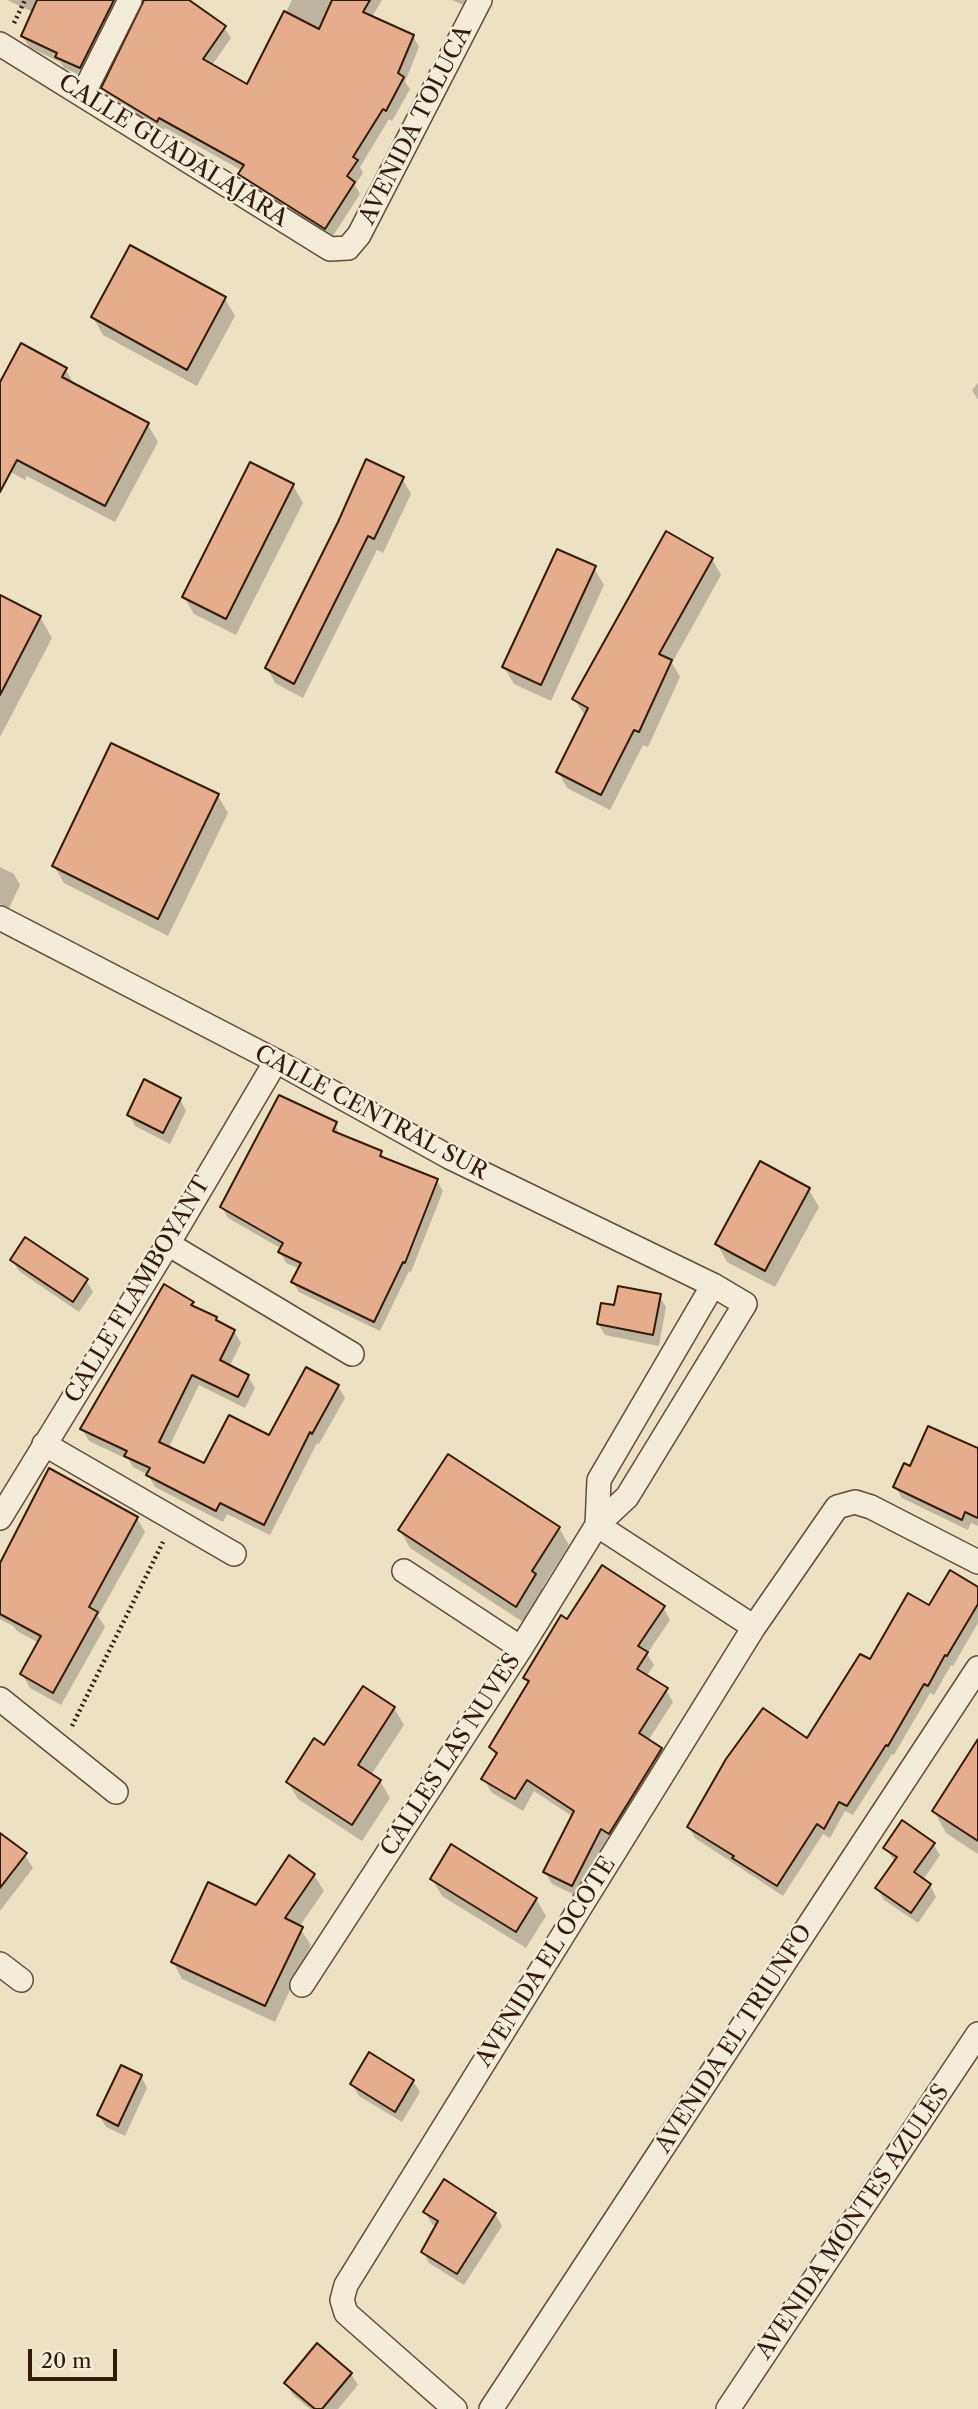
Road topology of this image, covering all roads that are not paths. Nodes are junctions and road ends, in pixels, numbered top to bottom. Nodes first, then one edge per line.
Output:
1 (130, 0) edge
2 (480, 0) edge
3 (0, 44) edge
4 (83, 94) junction
5 (348, 248) joint
6 (0, 918) edge
7 (276, 1061) junction
8 (168, 1244) junction
9 (713, 1285) junction
10 (745, 1304) joint
11 (352, 1354) dead end
12 (44, 1444) junction
13 (0, 1518) edge
14 (597, 1525) junction
15 (234, 1554) dead end
16 (978, 1562) edge
17 (404, 1571) dead end
18 (754, 1627) junction
19 (521, 1647) junction
20 (978, 1668) edge
21 (0, 1699) edge
22 (116, 1792) dead end
23 (0, 1964) edge
24 (21, 1980) dead end
25 (302, 1985) dead end
26 (978, 2034) edge
27 (455, 2409) edge
28 (491, 2409) edge
29 (728, 2409) edge

1 - 4 street
2 - 5 street, AVENIDA TOLUCA
3 - 4 street, CALLE GUADALAJARA
4 - 5 street, CALLE GUADALAJARA
6 - 7 street, CALLE CENTRAL SUR
7 - 8 street, CALLE FLAMBOYANT
7 - 9 street, CALLE CENTRAL SUR
8 - 11 street
8 - 12 street, CALLE FLAMBOYANT
9 - 10 street, CALLE CENTRAL SUR
9 - 14 street, CALLES LAS NUVES
10 - 14 street, CALLES LAS NUVES
12 - 13 street, CALLE FLAMBOYANT
12 - 15 street
14 - 18 street
14 - 19 street, CALLES LAS NUVES
16 - 18 street, AVENIDA EL OCOTE
17 - 19 street
18 - 27 street, AVENIDA EL OCOTE
19 - 25 street, CALLES LAS NUVES
20 - 28 street, AVENIDA EL TRIUNFO
21 - 22 street
23 - 24 street
26 - 29 street, AVENIDA MONTES AZULES

